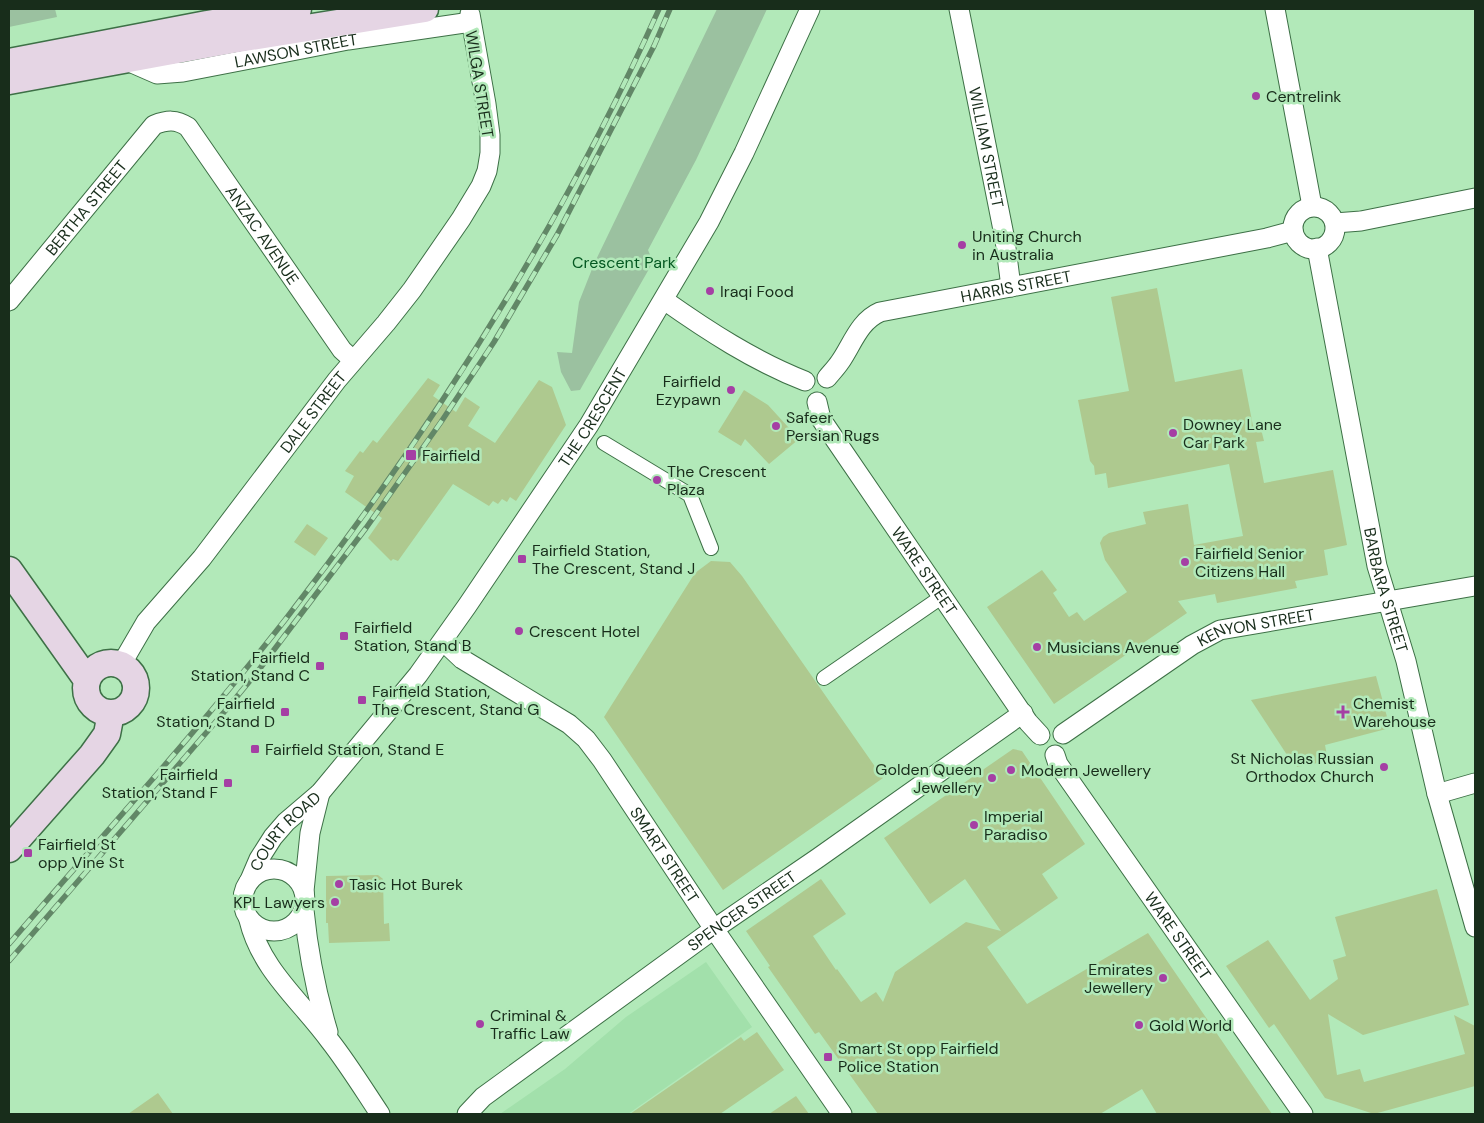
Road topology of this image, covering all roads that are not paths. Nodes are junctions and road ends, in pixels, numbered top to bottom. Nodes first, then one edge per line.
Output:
1 (298, 9) edge
2 (425, 9) edge
3 (810, 9) edge
4 (959, 9) edge
5 (1274, 9) edge
6 (471, 18) joint
7 (218, 23) edge
8 (125, 60) junction
9 (9, 62) edge
10 (9, 81) edge
11 (166, 120) joint
12 (490, 154) joint
13 (1475, 198) edge
14 (1312, 206) junction
15 (1335, 223) junction
16 (1293, 231) junction
17 (1317, 248) junction
18 (1011, 288) junction
19 (664, 300) junction
20 (9, 301) edge
21 (353, 360) junction
22 (827, 378) junction
23 (804, 382) junction
24 (817, 402) junction
25 (604, 443) dead end
26 (711, 548) dead end
27 (9, 570) edge
28 (1475, 586) edge
29 (943, 596) junction
30 (1388, 601) junction
31 (442, 642) junction
32 (121, 665) junction
33 (824, 678) dead end
34 (87, 680) junction
35 (112, 713) junction
36 (1023, 713) junction
37 (1063, 734) junction
38 (1040, 735) junction
39 (1055, 755) junction
40 (1475, 783) edge
41 (320, 793) junction
42 (1437, 794) junction
43 (9, 849) edge
44 (250, 880) junction
45 (304, 891) junction
46 (304, 910) junction
47 (249, 920) junction
48 (1475, 927) edge
49 (714, 929) junction
50 (330, 1040) junction
51 (380, 1114) edge
52 (467, 1114) edge
53 (842, 1114) edge
54 (1303, 1114) edge

1 - 7 main road, LAWSON STREET
2 - 7 main road, LAWSON STREET
3 - 19 street, THE CRESCENT
4 - 18 street, WILLIAM STREET
5 - 14 street
6 - 8 street, LAWSON STREET
6 - 12 street, WILGA STREET
7 - 8 main road, LAWSON STREET
7 - 9 main road, LAWSON STREET
8 - 10 main road, LAWSON STREET
11 - 20 street, BERTHA STREET
11 - 21 street, ANZAC AVENUE
12 - 21 street, DALE STREET
13 - 15 street
14 - 15 street
14 - 16 street
15 - 17 street
16 - 17 street
16 - 18 street, HARRIS STREET
17 - 30 street, BARBARA STREET
18 - 22 street, HARRIS STREET
19 - 23 street
19 - 31 street, THE CRESCENT
21 - 32 street, DALE STREET
22 - 23 street
22 - 24 street
23 - 24 street
24 - 29 street, WARE STREET
25 - 26 street
27 - 34 main road
28 - 30 street, KENYON STREET
29 - 33 street
29 - 36 street, WARE STREET
30 - 37 street, KENYON STREET
30 - 42 street, BARBARA STREET
31 - 41 street, THE CRESCENT
31 - 49 street, SMART STREET
32 - 34 main road
32 - 35 main road
34 - 35 main road
35 - 43 main road
36 - 38 street, WARE STREET
36 - 49 street, SPENCER STREET
37 - 38 street
37 - 39 street
38 - 39 street
39 - 54 street, WARE STREET
40 - 42 street
41 - 44 street, COURT ROAD
41 - 45 street, COURT ROAD
42 - 48 street, BARBARA STREET
44 - 45 street
44 - 47 street
45 - 46 street
46 - 47 street
46 - 50 street
47 - 50 street
49 - 52 street, SPENCER STREET
49 - 53 street, SMART STREET
50 - 51 street

